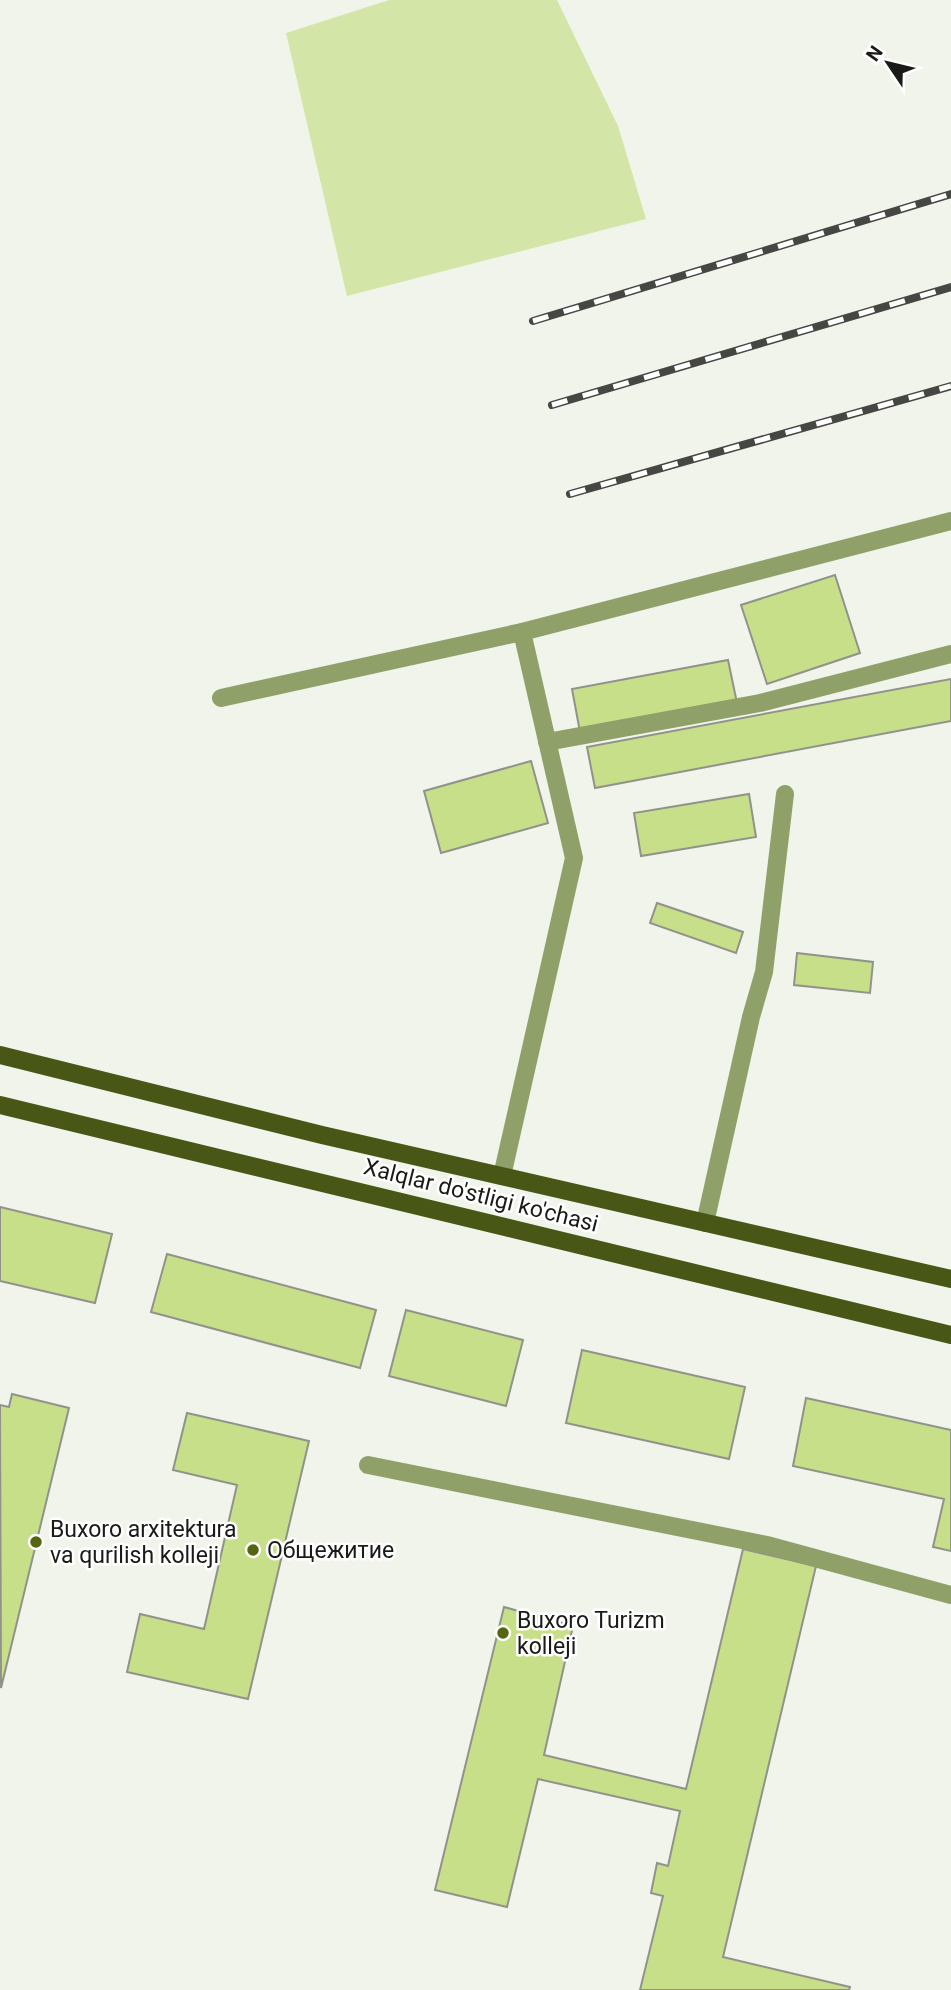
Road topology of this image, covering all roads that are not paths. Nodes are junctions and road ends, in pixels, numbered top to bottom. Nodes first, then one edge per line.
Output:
1 (951, 521) edge
2 (522, 632) junction
3 (951, 654) edge
4 (221, 698) dead end
5 (547, 742) junction
6 (785, 793) dead end
7 (0, 1055) edge
8 (0, 1105) edge
9 (502, 1176) junction
10 (705, 1223) junction
11 (951, 1279) edge
12 (951, 1335) edge
13 (368, 1465) dead end
14 (951, 1595) edge

1 - 2 lane
2 - 4 lane
2 - 5 lane
3 - 5 lane
5 - 9 lane
6 - 10 lane
7 - 9 main road, Xalqlar do'stligi ko'chasi
8 - 12 main road, Xalqlar do'stligi ko'chasi
9 - 10 main road, Xalqlar do'stligi ko'chasi
10 - 11 main road, Xalqlar do'stligi ko'chasi
13 - 14 lane

